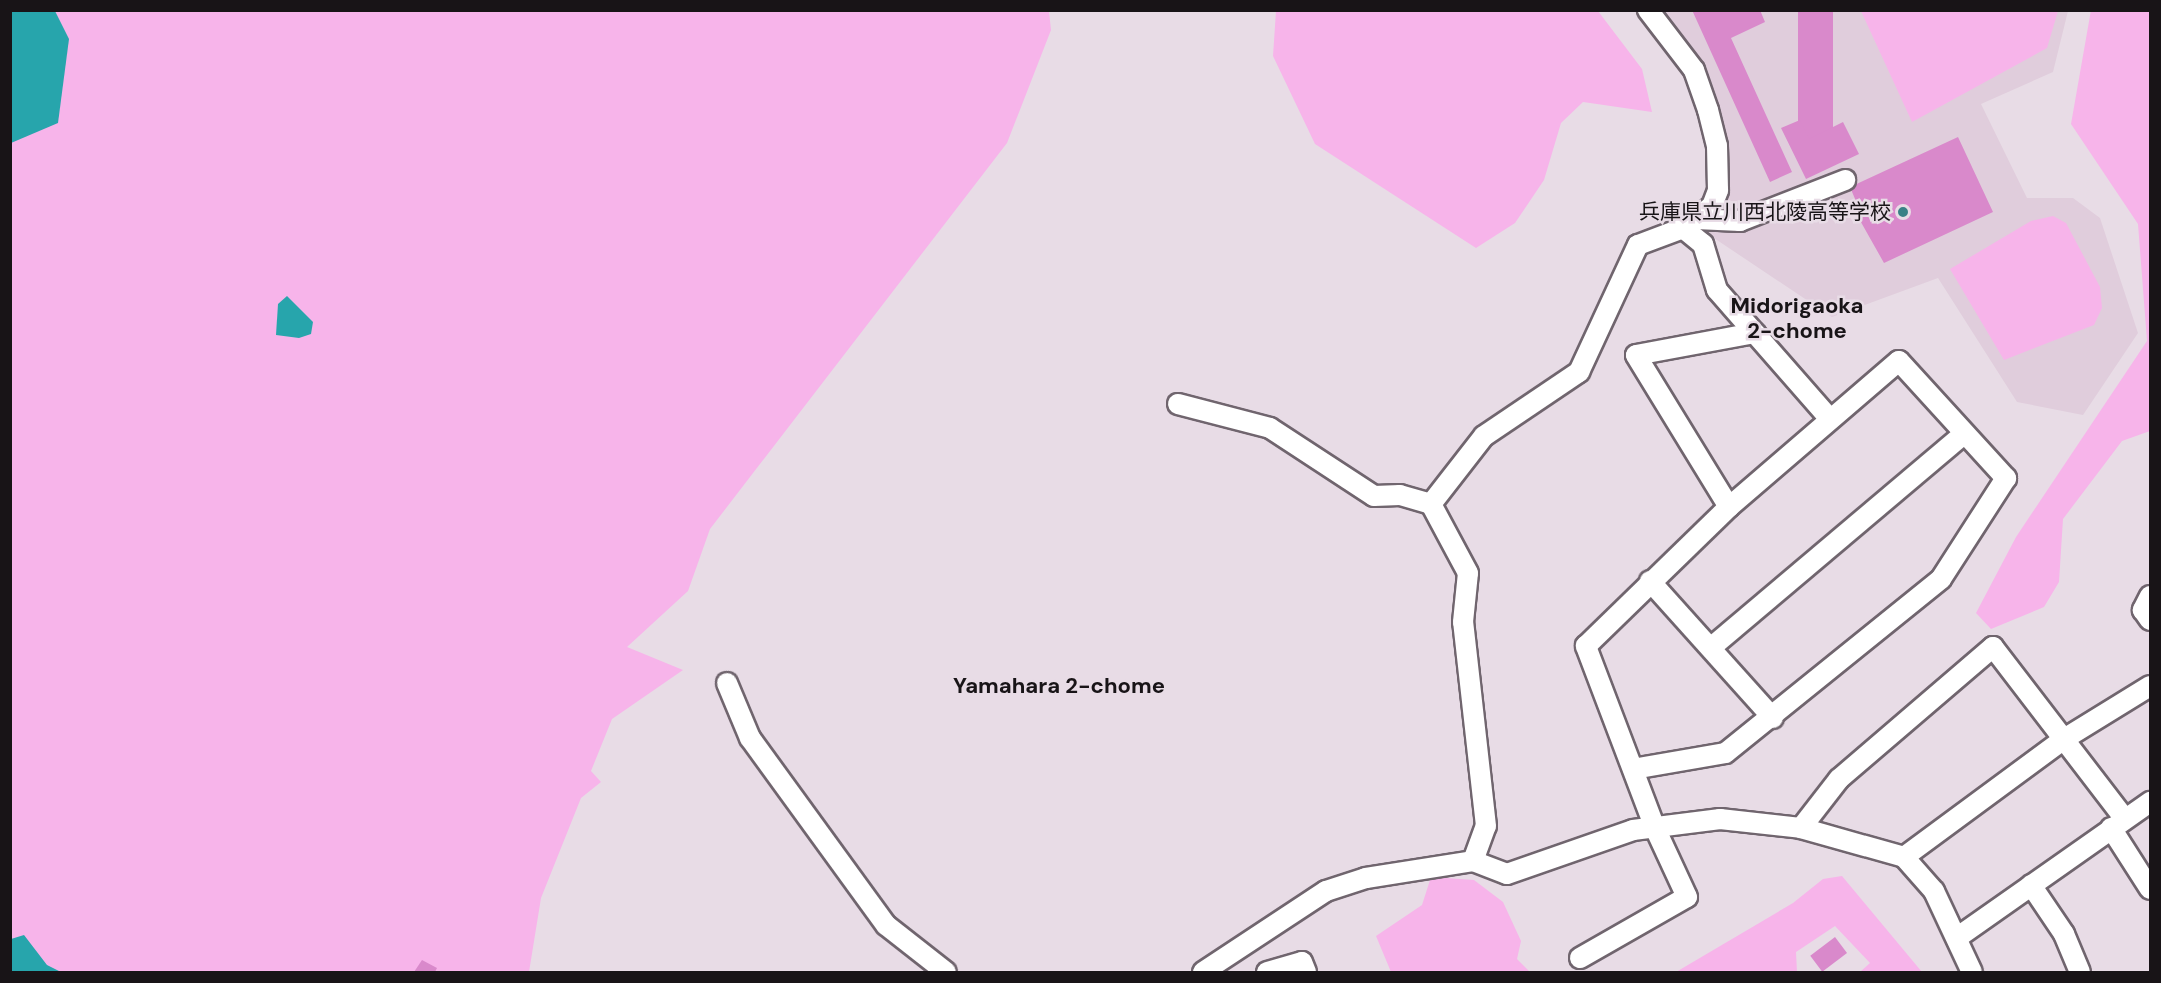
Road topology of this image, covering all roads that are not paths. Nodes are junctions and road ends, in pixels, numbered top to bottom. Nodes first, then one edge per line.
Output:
1 (1648, 10) edge
2 (1845, 180) dead end
3 (1689, 223) junction
4 (1755, 333) junction
5 (1178, 404) dead end
6 (1829, 418) junction
7 (1964, 434) junction
8 (1431, 504) junction
9 (1729, 507) junction
10 (1650, 581) junction
11 (2151, 596) edge
12 (2151, 620) edge
13 (1713, 646) junction
14 (727, 683) dead end
15 (2151, 686) edge
16 (1773, 718) junction
17 (2064, 739) junction
18 (1633, 769) junction
19 (2151, 802) edge
20 (2117, 823) junction
21 (1655, 828) junction
22 (1801, 828) junction
23 (1904, 857) junction
24 (1473, 861) junction
25 (2031, 885) junction
26 (2151, 889) edge
27 (1958, 937) junction
28 (1581, 958) dead end
29 (946, 972) edge
30 (1203, 972) edge
31 (1267, 972) edge
32 (1306, 972) edge
33 (1972, 972) edge
34 (2080, 972) edge

1 - 3 street
2 - 3 street
3 - 4 street
3 - 8 street
4 - 6 street
4 - 9 street
5 - 8 street
6 - 7 street
6 - 9 street
7 - 13 street
7 - 16 street
8 - 24 street
9 - 10 street
10 - 13 street
10 - 18 street
11 - 12 street
13 - 16 street
14 - 29 street
15 - 17 street
16 - 18 street
17 - 20 street
17 - 22 street
17 - 23 street
18 - 21 street
19 - 20 street
20 - 25 street
20 - 26 street
21 - 22 street
21 - 24 street
21 - 28 street
22 - 23 street
23 - 27 street
24 - 30 street
25 - 27 street
25 - 34 street
27 - 33 street
31 - 32 street

